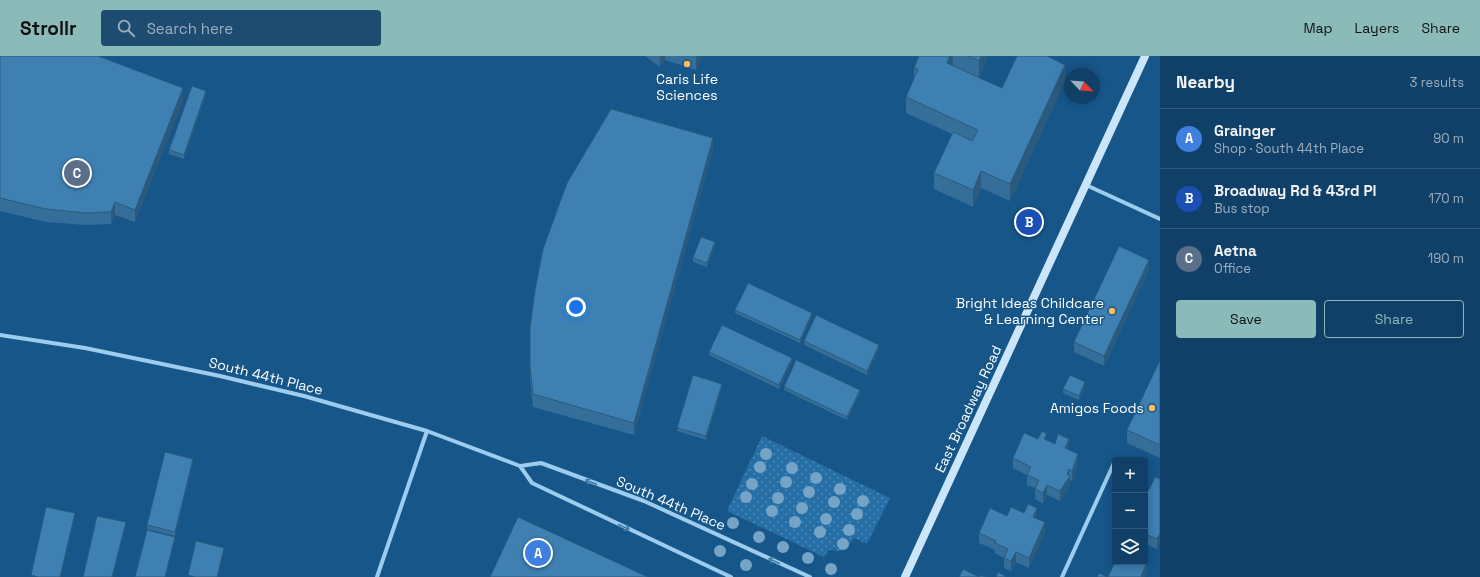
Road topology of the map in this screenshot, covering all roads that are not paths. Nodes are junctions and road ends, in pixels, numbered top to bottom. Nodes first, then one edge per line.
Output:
1 (1145, 56) edge
2 (1086, 185) junction
3 (1160, 219) edge
4 (0, 335) edge
5 (427, 431) junction
6 (520, 466) junction
7 (1112, 467) edge
8 (377, 577) edge
9 (731, 577) edge
10 (810, 577) edge
11 (905, 577) edge
12 (1062, 577) edge

1 - 2 main road, East Broadway Road
2 - 3 street
2 - 11 main road, East Broadway Road
4 - 5 street, South 44th Place
5 - 6 street, South 44th Place
5 - 8 street
6 -> 9 street
10 -> 6 street, South 44th Place
7 - 12 street

